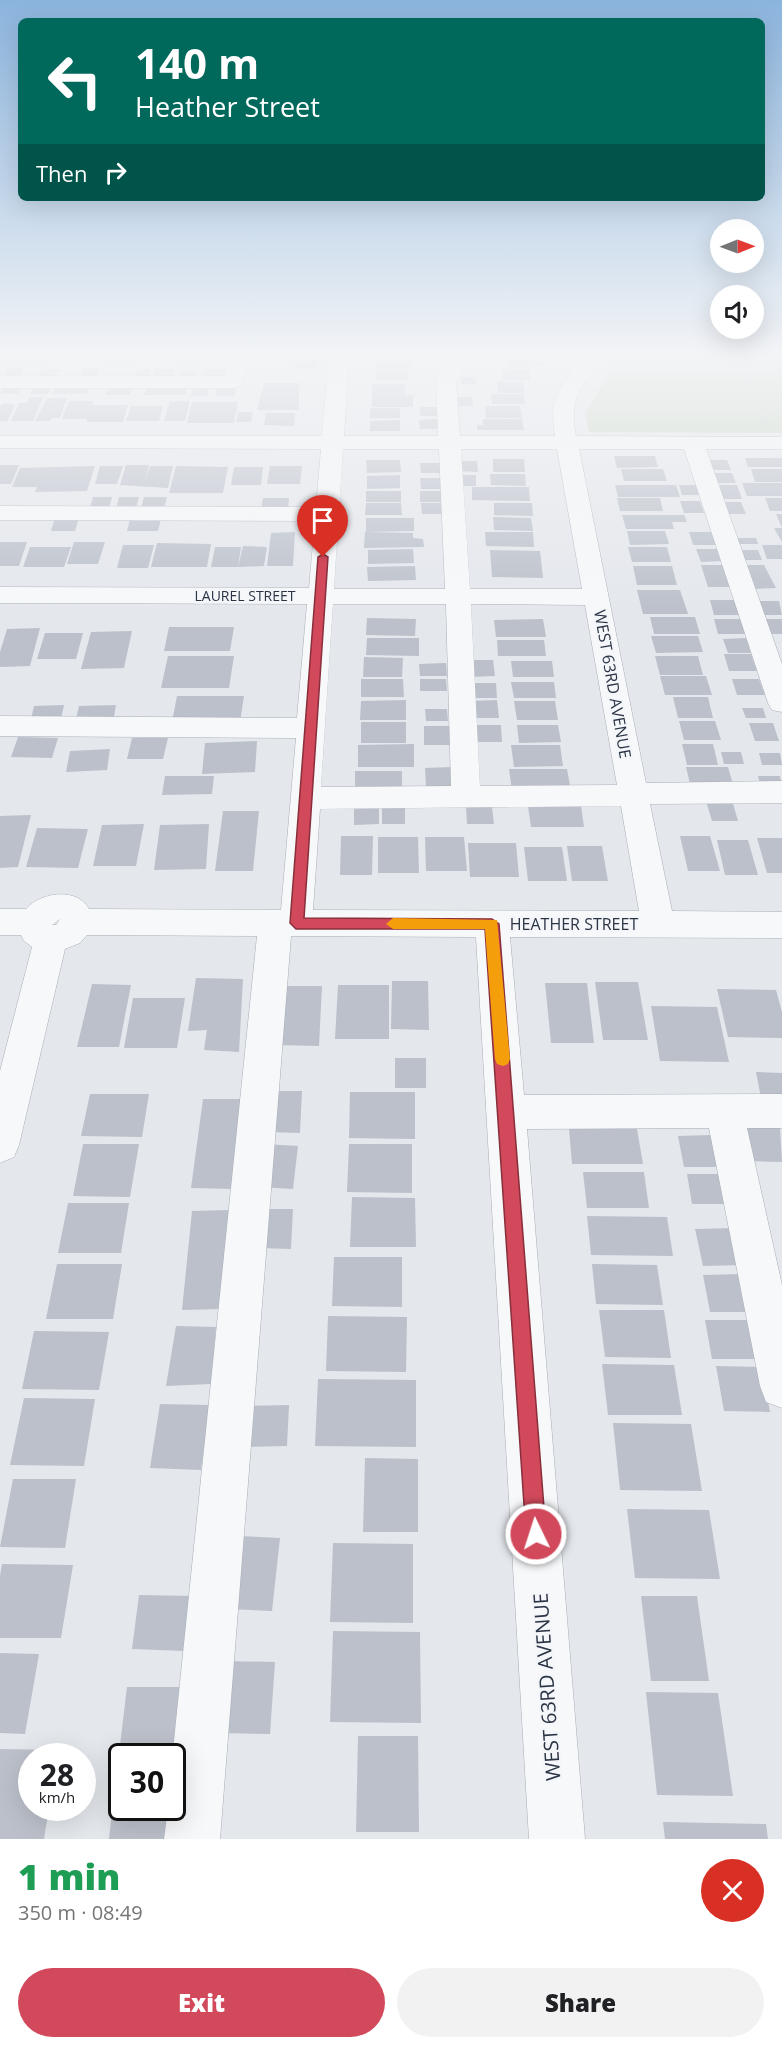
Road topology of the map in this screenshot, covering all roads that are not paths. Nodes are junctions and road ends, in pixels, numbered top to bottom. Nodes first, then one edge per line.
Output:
1 (567, 441) edge
2 (746, 441) edge
3 (0, 442) edge
4 (333, 442) junction
5 (449, 443) junction
6 (567, 444) junction
7 (693, 444) junction
8 (0, 513) edge
9 (326, 514) junction
10 (0, 595) edge
11 (320, 596) junction
12 (458, 597) junction
13 (597, 597) junction
14 (782, 703) edge
15 (0, 726) edge
16 (312, 728) junction
17 (782, 792) edge
18 (633, 795) junction
19 (466, 797) junction
20 (307, 798) junction
21 (0, 922) edge
22 (286, 923) junction
23 (492, 924) junction
24 (658, 924) junction
25 (782, 925) edge
26 (55, 928) junction
27 (6, 1095) edge
28 (782, 1111) edge
29 (507, 1112) junction
30 (725, 1112) junction
31 (0, 1145) edge
32 (782, 1386) edge
33 (192, 1839) edge
34 (557, 1839) edge

1 - 6 street, WEST 63RD AVENUE
2 - 7 street
3 - 4 street
4 - 5 street
4 - 9 street
5 - 6 street
5 - 12 street
6 - 7 street
6 - 13 street, WEST 63RD AVENUE
7 - 14 street
8 - 9 street
9 - 11 street
10 - 11 street, LAUREL STREET
11 - 12 street, LAUREL STREET
11 - 16 street
12 - 13 street, LAUREL STREET
12 - 19 street
13 - 18 street, WEST 63RD AVENUE
15 - 16 street
16 - 20 street
17 - 18 street
18 - 19 street
18 - 24 street, WEST 63RD AVENUE
19 - 20 street
20 - 22 street
21 - 26 street, HEATHER STREET
22 - 23 street, HEATHER STREET
22 - 26 street, HEATHER STREET
22 - 33 street
23 - 24 street, HEATHER STREET
23 - 29 street, WEST 63RD AVENUE
24 - 25 street, HEATHER STREET
26 - 27 street
27 - 31 street
28 - 30 street
29 - 30 street
29 - 34 street, WEST 63RD AVENUE
30 - 32 street

